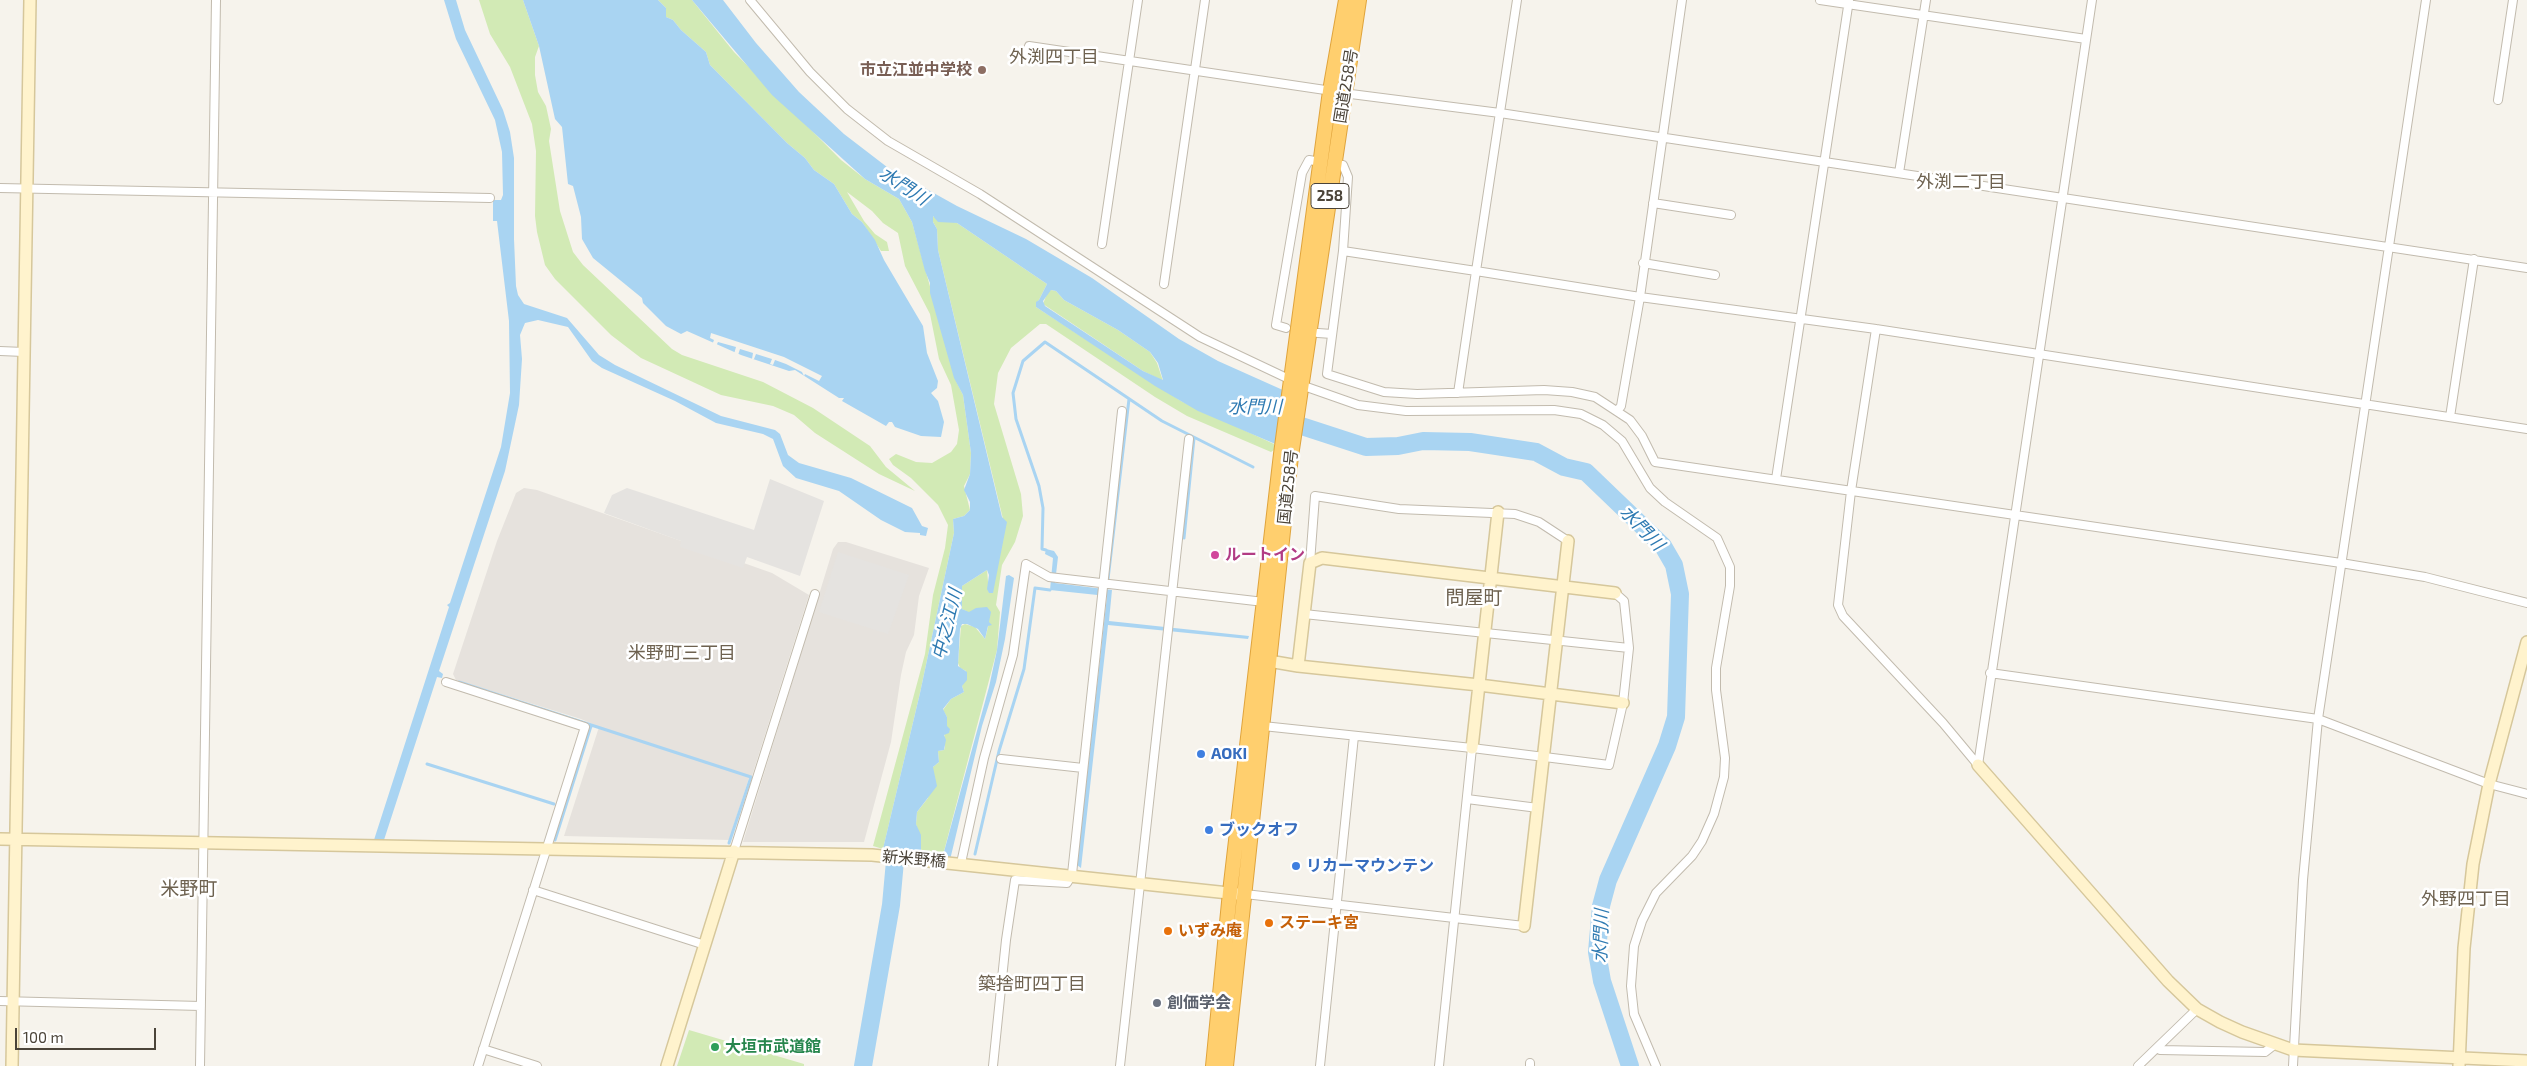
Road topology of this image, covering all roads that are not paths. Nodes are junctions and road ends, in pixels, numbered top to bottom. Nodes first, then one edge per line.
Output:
1 (30, 0) edge
2 (216, 0) edge
3 (750, 0) edge
4 (1138, 0) edge
5 (1205, 0) edge
6 (1346, 0) edge
7 (1359, 0) edge
8 (1517, 0) edge
9 (1682, 0) edge
10 (1820, 0) edge
11 (1926, 0) edge
12 (2092, 0) edge
13 (2426, 0) edge
14 (2513, 0) edge
15 (1848, 2) edge
16 (1924, 16) junction
17 (2086, 39) junction
18 (1028, 52) dead end
19 (1129, 60) junction
20 (1194, 70) junction
21 (1330, 91) junction
22 (1345, 93) junction
23 (2498, 100) dead end
24 (1500, 113) junction
25 (1662, 138) junction
26 (1825, 162) junction
27 (1328, 163) junction
28 (1898, 173) junction
29 (0, 188) edge
30 (27, 188) junction
31 (213, 191) junction
32 (490, 198) dead end
33 (2062, 198) junction
34 (1653, 204) junction
35 (1731, 215) dead end
36 (1102, 244) dead end
37 (2388, 246) junction
38 (1343, 251) junction
39 (2474, 259) junction
40 (1643, 263) junction
41 (2527, 268) edge
42 (1476, 271) junction
43 (1715, 275) dead end
44 (1164, 284) dead end
45 (1640, 297) junction
46 (1801, 317) junction
47 (1286, 328) dead end
48 (1876, 329) junction
49 (1318, 333) dead end
50 (1332, 334) junction
51 (0, 351) edge
52 (24, 352) junction
53 (2038, 354) junction
54 (1296, 386) junction
55 (1458, 393) junction
56 (2365, 404) junction
57 (1618, 410) junction
58 (1122, 411) dead end
59 (2450, 417) junction
60 (2527, 429) edge
61 (1190, 439) dead end
62 (1286, 455) junction
63 (1776, 479) junction
64 (1851, 491) junction
65 (1498, 512) junction
66 (2015, 514) junction
67 (1568, 541) joint
68 (1310, 563) junction
69 (2340, 563) junction
70 (1491, 578) junction
71 (1103, 586) junction
72 (1563, 586) junction
73 (1172, 591) junction
74 (1615, 593) joint
75 (816, 594) dead end
76 (1264, 602) junction
77 (2527, 603) edge
78 (1304, 614) junction
79 (1485, 634) junction
80 (1556, 642) junction
81 (2527, 642) edge
82 (1629, 648) junction
83 (1264, 661) junction
84 (1298, 666) junction
85 (1990, 673) junction
86 (446, 682) dead end
87 (1479, 685) junction
88 (1550, 695) junction
89 (1623, 703) junction
90 (2318, 719) junction
91 (1263, 726) junction
92 (1354, 736) junction
93 (1472, 748) junction
94 (1543, 758) junction
95 (1001, 759) dead end
96 (1978, 765) junction
97 (1084, 768) junction
98 (2489, 784) junction
99 (2527, 794) edge
100 (1467, 799) junction
101 (1538, 808) junction
102 (0, 840) edge
103 (16, 840) junction
104 (202, 843) junction
105 (547, 848) junction
106 (734, 851) junction
107 (959, 863) junction
108 (1072, 874) junction
109 (1141, 883) junction
110 (533, 890) junction
111 (1230, 892) junction
112 (1245, 894) junction
113 (1337, 905) junction
114 (1456, 918) junction
115 (1524, 926) joint
116 (705, 945) junction
117 (0, 1001) edge
118 (13, 1002) junction
119 (201, 1006) junction
120 (2197, 1009) junction
121 (2274, 1044) junction
122 (2157, 1048) junction
123 (483, 1049) junction
124 (2293, 1050) junction
125 (2527, 1061) edge
126 (2460, 1062) edge
127 (12, 1066) edge
128 (200, 1066) edge
129 (478, 1066) edge
130 (536, 1066) edge
131 (667, 1066) edge
132 (993, 1066) edge
133 (1120, 1066) edge
134 (1213, 1066) edge
135 (1226, 1066) edge
136 (1320, 1066) edge
137 (1439, 1066) edge
138 (1656, 1066) edge
139 (2138, 1066) edge
140 (2292, 1066) edge

1 - 30 street
2 - 31 street
3 - 54 street
4 - 19 street
5 - 20 street
6 - 21 highway, 国道258号 / 258
7 - 22 highway, 国道258号 / 258
8 - 24 street
9 - 25 street
10 - 15 street
11 - 16 street
12 - 17 street
13 - 37 street
14 - 23 street
15 - 16 street
15 - 26 street
16 - 17 street
16 - 28 street
17 - 33 street
18 - 19 street
19 - 20 street
19 - 36 street
20 - 21 street
20 - 44 street
21 - 22 street
21 - 27 highway, 国道258号 / 258
22 - 24 street
22 - 27 highway, 国道258号 / 258
24 - 25 street
24 - 42 street
25 - 26 street
25 - 34 street
26 - 28 street
26 - 46 street
27 - 38 street
27 - 47 street
27 - 54 highway, 国道258号 / 258
28 - 33 street
29 - 30 street
30 - 31 street
30 - 52 street
31 - 32 street
31 - 104 street
33 - 37 street
33 - 53 street
34 - 35 street
34 - 40 street
37 - 39 street
37 - 56 street
38 - 42 street
38 - 50 street
39 - 41 street
39 - 59 street
40 - 43 street
40 - 45 street
42 - 45 street
42 - 55 street
45 - 46 street
45 - 57 street
46 - 48 street
46 - 63 street
48 - 53 street
48 - 64 street
49 - 50 street
50 - 55 street
51 - 52 street
52 - 103 street
53 - 56 street
53 - 66 street
54 - 62 highway, 国道258号 / 258
54 - 138 street
55 - 57 street
56 - 59 street
56 - 69 street
57 - 63 street
58 - 71 street
59 - 60 street
61 - 73 street
62 - 76 highway, 国道258号 / 258
62 - 83 highway, 国道258号 / 258
63 - 64 street
64 - 66 street
64 - 96 street
65 - 67 street
65 - 68 street
65 - 70 street
66 - 69 street
66 - 85 street
67 - 72 street
68 - 70 street
68 - 78 street
69 - 77 street
69 - 90 street
70 - 72 street
70 - 79 street
71 - 73 street
71 - 97 street
71 - 107 street
72 - 74 street
72 - 80 street
73 - 76 street
73 - 109 street
74 - 82 street
75 - 106 street
76 - 83 highway, 国道258号 / 258
78 - 79 street
78 - 84 street
79 - 80 street
79 - 87 street
80 - 82 street
80 - 88 street
81 - 98 street
82 - 89 street
83 - 84 street
83 - 91 highway, 国道258号 / 258
83 - 111 highway, 国道258号 / 258
84 - 87 street
85 - 90 street
85 - 96 street
86 - 105 street
87 - 88 street
87 - 93 street
88 - 89 street
88 - 94 street
89 - 94 street
90 - 98 street
90 - 124 street
91 - 92 street
91 - 112 highway, 国道258号 / 258
92 - 93 street
92 - 113 street
93 - 94 street
93 - 100 street
94 - 101 street
95 - 97 street
96 - 120 street
97 - 108 street
98 - 99 street
98 - 126 street
100 - 101 street
100 - 114 street
101 - 115 street
102 - 103 street, 新米野橋
103 - 104 street, 新米野橋
103 - 118 street
104 - 105 street, 新米野橋
104 - 119 street
105 - 106 street, 新米野橋
105 - 110 street
106 - 107 street, 新米野橋
106 - 116 street
107 - 108 street, 新米野橋
108 - 109 street, 新米野橋
108 - 132 street
109 - 111 street, 新米野橋
109 - 133 street
110 - 116 street
110 - 123 street
111 - 112 street, 新米野橋
111 - 134 highway, 国道258号 / 258
112 - 113 street
112 - 135 highway, 国道258号 / 258
113 - 114 street
113 - 136 street
114 - 115 street
114 - 137 street
116 - 131 street
117 - 118 street
118 - 119 street
118 - 127 street
119 - 128 street
120 - 121 street
120 - 122 street
121 - 122 street
121 - 124 street
122 - 139 street
123 - 129 street
123 - 130 street
124 - 126 street
124 - 140 street
125 - 126 street

